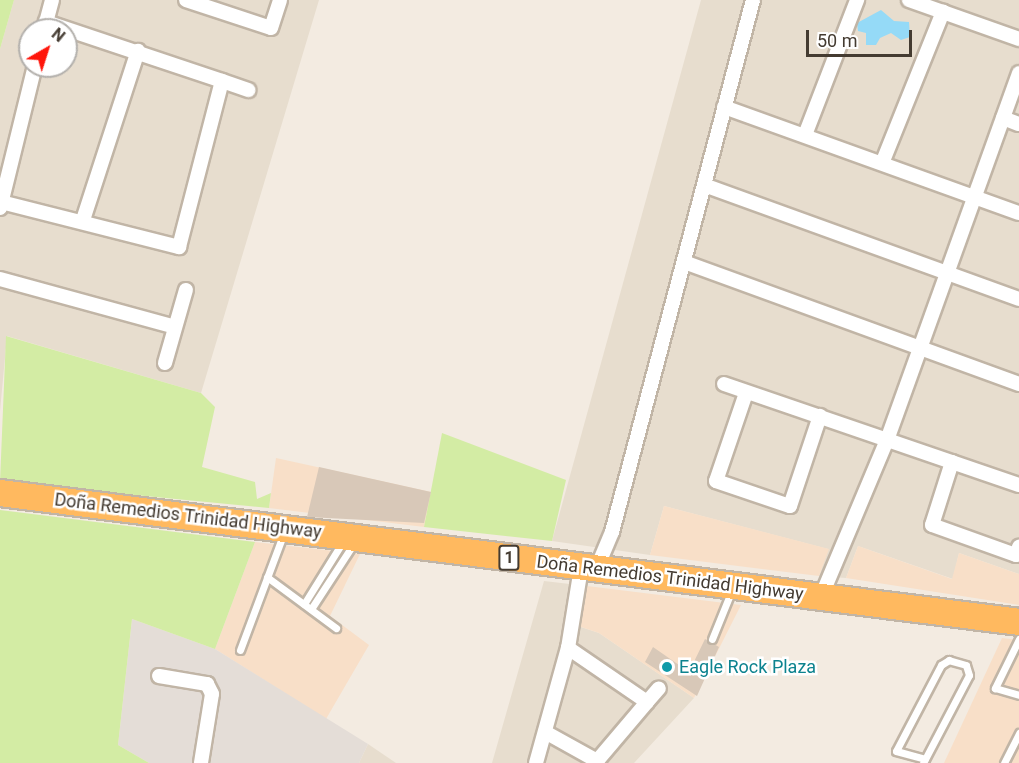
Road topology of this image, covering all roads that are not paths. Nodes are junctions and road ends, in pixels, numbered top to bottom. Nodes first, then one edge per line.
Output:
1 (52, 0) edge
2 (186, 0) edge
3 (280, 0) edge
4 (753, 0) edge
5 (857, 0) edge
6 (909, 0) edge
7 (943, 12) junction
8 (47, 18) edge
9 (78, 35) edge
10 (1019, 39) edge
11 (138, 51) junction
12 (1019, 73) edge
13 (32, 78) edge
14 (222, 81) junction
15 (248, 90) dead end
16 (724, 107) junction
17 (1003, 118) junction
18 (1019, 124) edge
19 (805, 135) junction
20 (883, 161) junction
21 (704, 185) junction
22 (976, 198) junction
23 (1, 205) edge
24 (1019, 213) edge
25 (83, 220) junction
26 (684, 262) junction
27 (947, 273) junction
28 (0, 279) edge
29 (186, 290) dead end
30 (1019, 299) edge
31 (175, 327) junction
32 (920, 348) junction
33 (165, 363) dead end
34 (724, 384) dead end
35 (1019, 384) edge
36 (746, 393) junction
37 (820, 416) junction
38 (887, 441) junction
39 (952, 462) junction
40 (1019, 485) edge
41 (0, 493) edge
42 (286, 527) junction
43 (352, 536) junction
44 (1019, 547) edge
45 (588, 569) junction
46 (267, 577) junction
47 (733, 587) junction
48 (821, 597) junction
49 (304, 604) junction
50 (311, 609) junction
51 (1019, 622) edge
52 (336, 627) dead end
53 (712, 639) dead end
54 (1019, 639) edge
55 (568, 648) junction
56 (240, 650) dead end
57 (159, 676) dead end
58 (658, 688) dead end
59 (1019, 695) edge
60 (647, 702) junction
61 (544, 732) junction
62 (1019, 733) edge
63 (924, 761) edge
64 (201, 763) edge
65 (536, 763) edge
66 (1004, 763) edge

1 - 8 street
2 - 3 street
4 - 16 street
5 - 19 street
6 - 7 street
7 - 10 street
7 - 20 street
9 - 11 street
11 - 14 street
11 - 25 street
12 - 17 street
13 - 23 street
14 - 15 street
14 - 25 street
16 - 19 street
16 - 21 street
17 - 18 street
17 - 22 street
19 - 20 street
20 - 22 street
21 - 26 street
21 - 27 street
22 - 24 street
22 - 27 street
23 - 25 street
26 - 32 street
26 - 45 street
27 - 30 street
27 - 32 street
28 - 31 street
29 - 31 street
31 - 33 street
32 - 35 street
32 - 38 street
34 - 36 street
36 - 37 street
36 - 37 street
37 - 38 street
38 - 39 street
38 - 48 street
39 - 40 street
39 - 44 street
41 - 42 highway, Doña Remedios Trinidad Highway / 1
42 - 43 highway, Doña Remedios Trinidad Highway / 1
42 - 46 lane
43 - 45 highway, Doña Remedios Trinidad Highway / 1
43 - 49 lane
43 - 50 lane
45 - 47 highway, Doña Remedios Trinidad Highway / 1
45 - 55 street
46 - 49 lane
46 - 56 lane
47 - 48 highway, Doña Remedios Trinidad Highway / 1
47 - 53 lane
48 - 51 highway, Doña Remedios Trinidad Highway / 1
49 - 50 lane
50 - 52 lane
54 - 59 lane
55 - 60 street
55 - 61 street
57 - 64 street
58 - 60 street
60 - 61 street
61 - 65 street
62 - 66 lane
63 - 63 lane

